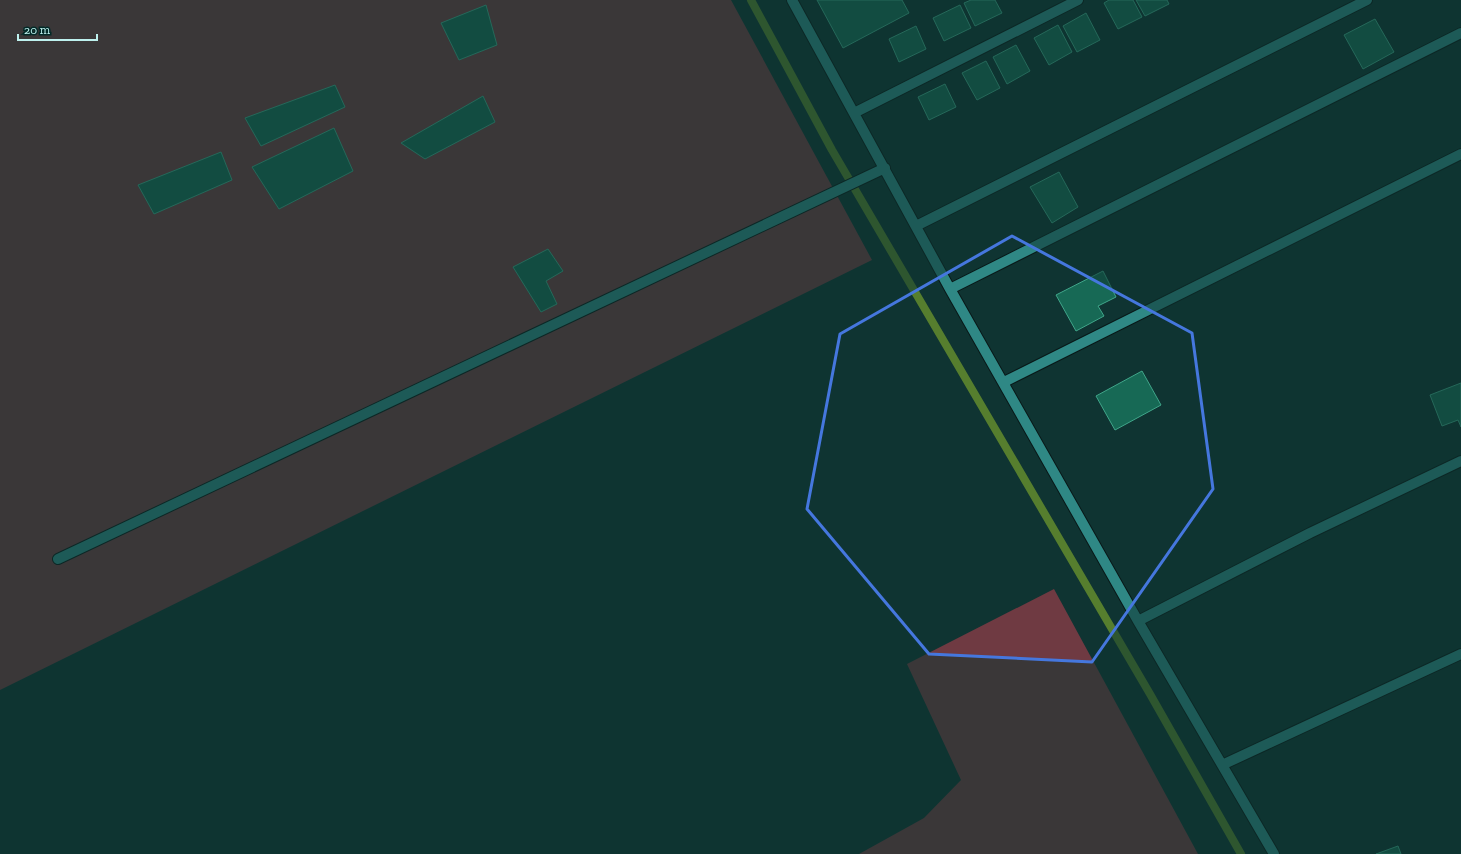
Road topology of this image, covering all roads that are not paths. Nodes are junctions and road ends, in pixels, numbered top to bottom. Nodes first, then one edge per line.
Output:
1 (792, 0) edge
2 (1078, 0) edge
3 (1367, 0) edge
4 (1461, 33) edge
5 (854, 113) junction
6 (1461, 154) edge
7 (885, 168) junction
8 (916, 226) junction
9 (950, 289) junction
10 (1004, 382) junction
11 (1461, 461) edge
12 (58, 559) dead end
13 (1138, 621) junction
14 (1461, 654) edge
15 (1222, 765) junction
16 (1274, 854) edge

1 - 5 street
2 - 5 street
3 - 8 street
4 - 9 street
5 - 7 street
6 - 10 street
7 - 8 street
7 - 12 street
8 - 9 street
9 - 10 street
10 - 13 street
11 - 13 street
13 - 15 street
14 - 15 street
15 - 16 street

